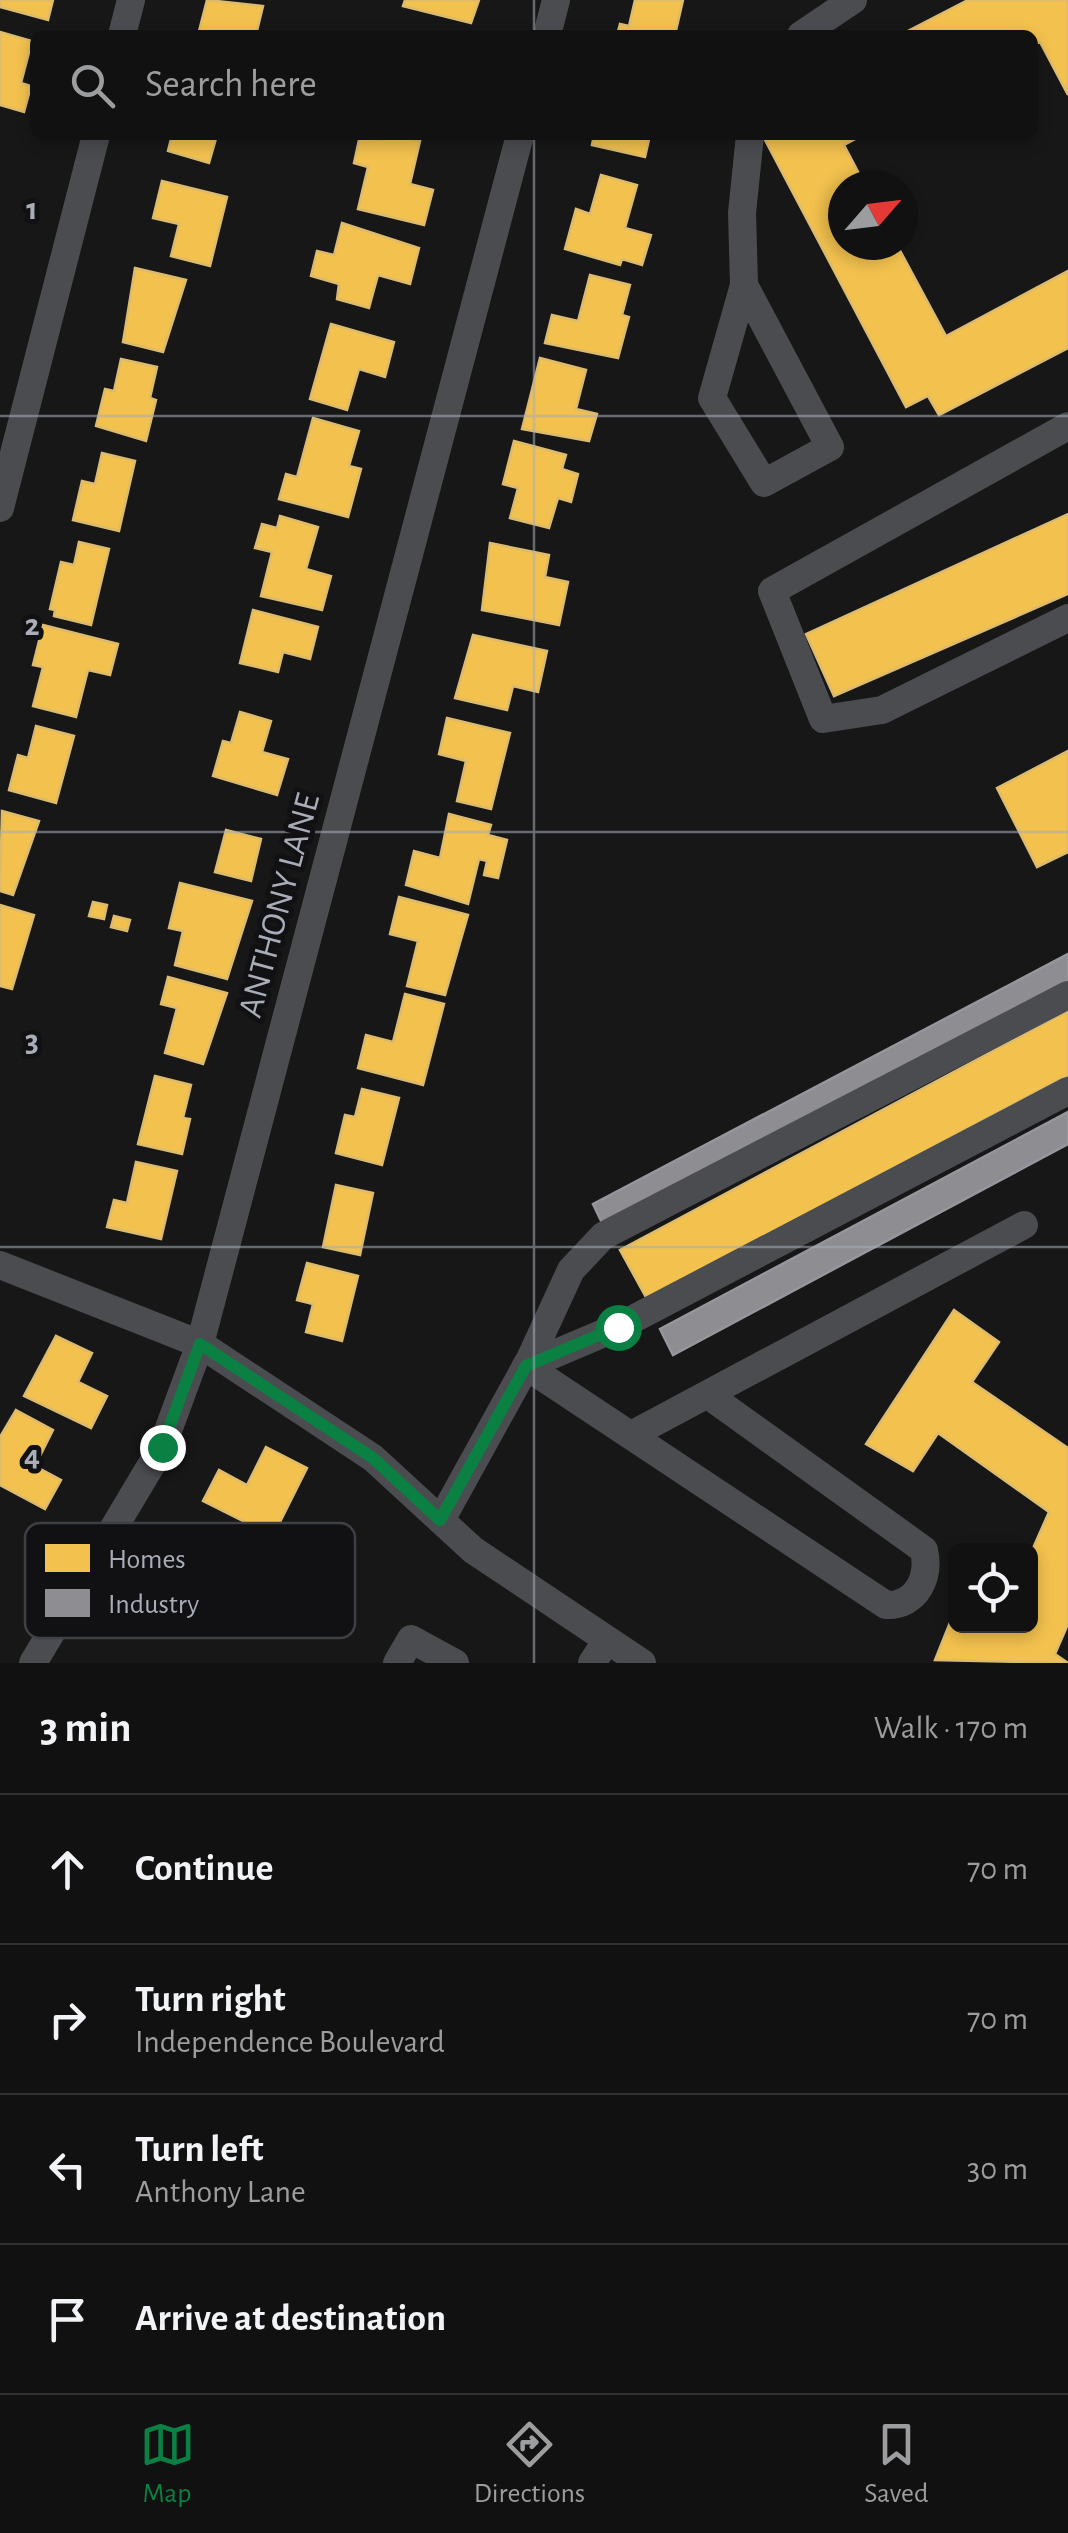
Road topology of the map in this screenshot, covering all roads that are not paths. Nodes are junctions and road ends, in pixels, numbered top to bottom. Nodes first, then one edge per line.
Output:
1 (131, 0) edge
2 (556, 0) edge
3 (853, 0) edge
4 (123, 30) edge
5 (548, 30) edge
6 (808, 30) edge
7 (95, 140) edge
8 (519, 140) edge
9 (749, 140) edge
10 (744, 285) junction
11 (1068, 426) edge
12 (0, 508) edge
13 (1068, 618) edge
14 (1068, 995) edge
15 (1068, 1091) edge
16 (1024, 1225) dead end
17 (0, 1265) edge
18 (200, 1344) junction
19 (526, 1366) junction
20 (708, 1396) junction
21 (633, 1434) junction
22 (440, 1520) junction
23 (117, 1523) edge
24 (48, 1638) edge
25 (600, 1652) edge
26 (33, 1663) edge
27 (397, 1663) edge
28 (455, 1663) edge
29 (642, 1663) edge

1 - 4 street
2 - 5 street
3 - 6 street
7 - 12 street
8 - 18 street, ANTHONY LANE
9 - 10 street
10 - 10 street
11 - 13 street
14 - 19 street
15 - 19 street
16 - 20 street
17 - 18 street
18 - 22 street
18 - 23 street, ANTHONY LANE
19 - 21 street
19 - 22 street
20 - 21 street
20 - 21 street
22 - 25 street
24 - 26 street, ANTHONY LANE
25 - 29 street
27 - 28 street

